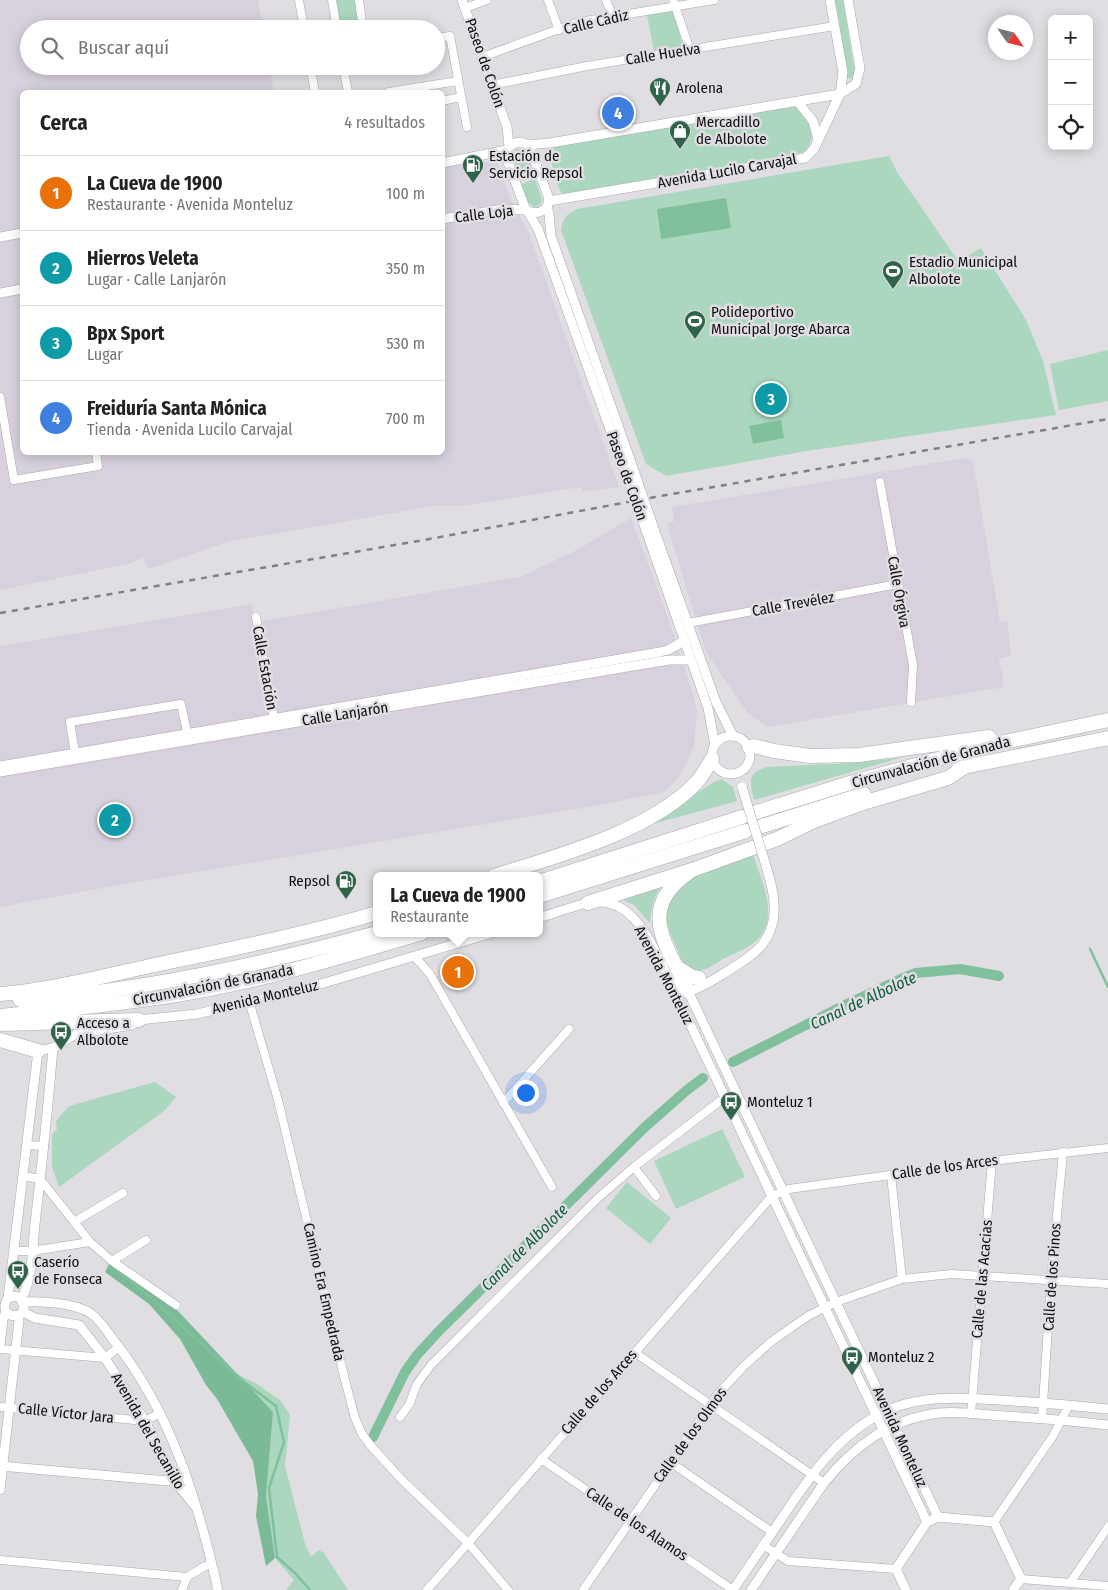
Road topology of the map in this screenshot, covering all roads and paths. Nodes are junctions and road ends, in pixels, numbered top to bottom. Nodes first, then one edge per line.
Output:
1 (298, 0) edge
2 (332, 0) edge
3 (359, 0) edge
4 (487, 0) edge
5 (548, 0) edge
6 (606, 0) edge
7 (714, 0) edge
8 (830, 0) edge
9 (848, 0) edge
10 (674, 3) edge
11 (464, 4) edge
12 (613, 17) junction
13 (302, 20) edge
14 (335, 20) edge
15 (362, 20) edge
16 (835, 26) junction
17 (559, 30) junction
18 (445, 37) edge
19 (690, 50) junction
20 (482, 57) junction
21 (312, 75) edge
22 (345, 75) edge
23 (458, 81) junction
24 (492, 85) junction
25 (315, 90) edge
26 (348, 90) edge
27 (402, 90) edge
28 (840, 94) junction
29 (462, 97) junction
30 (445, 100) edge
31 (798, 102) junction
32 (467, 127) dead end
33 (507, 127) junction
34 (818, 139) junction
35 (523, 144) junction
36 (508, 148) junction
37 (445, 162) edge
38 (548, 204) junction
39 (527, 211) junction
40 (445, 219) edge
41 (20, 233) edge
42 (0, 237) edge
43 (20, 289) edge
44 (0, 292) edge
45 (0, 397) edge
46 (96, 455) edge
47 (629, 470) junction
48 (880, 482) dead end
49 (651, 531) junction
50 (898, 584) junction
51 (256, 616) dead end
52 (688, 623) junction
53 (684, 641) junction
54 (690, 660) junction
55 (911, 702) dead end
56 (274, 719) junction
57 (1108, 720) edge
58 (187, 732) junction
59 (1035, 735) junction
60 (733, 736) junction
61 (1108, 738) edge
62 (715, 745) junction
63 (749, 747) junction
64 (75, 753) junction
65 (712, 759) junction
66 (0, 766) edge
67 (966, 766) junction
68 (0, 772) edge
69 (737, 774) junction
70 (757, 812) dead end
71 (742, 817) dead end
72 (762, 826) dead end
73 (746, 831) dead end
74 (695, 869) junction
75 (506, 872) edge
76 (543, 881) edge
77 (543, 895) edge
78 (588, 903) junction
79 (373, 914) edge
80 (543, 917) edge
81 (373, 934) edge
82 (408, 937) edge
83 (479, 937) edge
84 (415, 957) junction
85 (724, 972) junction
86 (674, 974) junction
87 (699, 978) junction
88 (688, 991) junction
89 (0, 994) edge
90 (249, 1001) junction
91 (0, 1002) edge
92 (682, 1008) junction
93 (0, 1016) edge
94 (139, 1020) junction
95 (0, 1024) edge
96 (569, 1028) dead end
97 (0, 1040) edge
98 (52, 1048) junction
99 (38, 1051) junction
100 (736, 1092) junction
101 (725, 1098) junction
102 (503, 1103) junction
103 (27, 1144) junction
104 (44, 1146) junction
105 (1108, 1148) edge
106 (1063, 1152) junction
107 (992, 1161) junction
108 (634, 1167) junction
109 (891, 1175) junction
110 (23, 1176) junction
111 (40, 1179) junction
112 (552, 1187) dead end
113 (783, 1191) junction
114 (123, 1193) dead end
115 (656, 1196) dead end
116 (772, 1196) junction
117 (74, 1222) junction
118 (146, 1240) dead end
119 (90, 1242) junction
120 (14, 1250) junction
121 (32, 1252) junction
122 (112, 1261) junction
123 (982, 1275) junction
124 (902, 1279) junction
125 (1051, 1280) junction
126 (1108, 1284) edge
127 (8, 1298) junction
128 (22, 1300) junction
129 (836, 1302) junction
130 (176, 1305) dead end
131 (825, 1307) junction
132 (4, 1311) edge
133 (20, 1314) junction
134 (0, 1345) edge
135 (119, 1347) junction
136 (0, 1349) edge
137 (16, 1351) junction
138 (634, 1352) junction
139 (105, 1358) junction
140 (972, 1398) junction
141 (1043, 1403) junction
142 (710, 1404) junction
143 (1069, 1405) junction
144 (0, 1407) edge
145 (10, 1408) junction
146 (1108, 1409) edge
147 (887, 1411) junction
148 (160, 1413) junction
149 (971, 1414) junction
150 (876, 1415) junction
151 (400, 1416) dead end
152 (1042, 1419) junction
153 (1062, 1420) junction
154 (145, 1421) junction
155 (1108, 1425) edge
156 (894, 1426) junction
157 (884, 1430) junction
158 (541, 1459) junction
159 (670, 1462) junction
160 (2, 1466) edge
161 (185, 1473) junction
162 (812, 1474) junction
163 (173, 1479) junction
164 (824, 1483) junction
165 (0, 1490) edge
166 (198, 1510) junction
167 (938, 1517) junction
168 (631, 1520) junction
169 (927, 1522) junction
170 (994, 1522) junction
171 (1108, 1527) edge
172 (772, 1532) junction
173 (468, 1543) junction
174 (763, 1545) junction
175 (775, 1554) junction
176 (0, 1560) edge
177 (212, 1564) junction
178 (896, 1569) junction
179 (187, 1578) junction
180 (1021, 1579) junction
181 (1070, 1583) junction
182 (1108, 1586) edge
183 (182, 1590) edge
184 (218, 1590) edge
185 (427, 1590) edge
186 (508, 1590) edge
187 (583, 1590) edge
188 (733, 1590) edge
189 (751, 1590) edge
190 (906, 1590) edge
191 (1013, 1590) edge

1 - 13 street
2 - 14 street
3 - 15 street
4 - 11 street
5 - 17 street
6 - 12 street
7 - 10 street, Calle Cádiz
8 - 16 street
9 - 28 street
10 - 12 street, Calle Cádiz
10 - 19 street
11 - 20 street, Paseo de Colón
12 - 17 street, Calle Cádiz
16 - 19 street, Calle Huelva
16 - 28 street
17 - 20 street, Calle Cádiz
18 - 23 street
19 - 24 street, Calle Huelva
20 - 24 street, Paseo de Colón
21 - 25 street
22 - 26 street
23 - 27 street
23 - 29 street
24 - 33 street, Paseo de Colón
28 - 31 street
28 - 34 street, Avenida Lucilo Carvajal
29 - 30 street
29 - 32 street
31 - 34 street
31 - 35 street
33 - 35 street, Paseo de Colón
33 - 36 street, Paseo de Colón
34 - 38 street, Avenida Lucilo Carvajal
35 - 36 street
35 - 38 street, Paseo de Colón
36 - 37 street
36 - 39 street, Paseo de Colón
38 - 39 street, Avenida Lucilo Carvajal
38 - 47 street, Paseo de Colón
39 - 40 street, Calle Loja
39 - 47 street, Paseo de Colón
41 - 42 street
43 - 44 street
45 - 46 street
47 - 49 street, Paseo de Colón, bridge
48 - 50 street, Calle Órgiva
49 - 52 street, Paseo de Colón
49 - 53 street, Paseo de Colón
50 - 52 street, Calle Trevélez
50 - 55 street, Calle Órgiva
51 - 56 street, Calle Estación
52 - 60 street, Paseo de Colón
53 - 54 street, Paseo de Colón
53 - 56 street, Calle Lanjarón
54 - 62 street, Paseo de Colón
54 - 68 street, Calle Lanjarón
56 - 58 street, Calle Lanjarón
57 - 59 highway, Circunvalación de Granada
58 - 64 street, Calle Lanjarón
58 - 64 street
59 - 63 highway
59 - 70 highway, Circunvalación de Granada
60 - 62 street
60 - 63 street
61 - 67 highway, Circunvalación de Granada
62 - 65 street
63 - 69 street
64 - 66 street, Calle Lanjarón
65 - 69 street
65 - 75 highway
67 - 72 highway, Circunvalación de Granada
67 - 74 highway
69 - 85 street, bridge
71 - 76 highway
73 - 77 highway
74 - 78 highway
74 - 86 highway
78 - 80 street, Avenida Monteluz
78 - 86 street, Avenida Monteluz
79 - 89 highway
81 - 91 highway, Circunvalación de Granada
82 - 93 highway, Circunvalación de Granada
83 - 84 street, Avenida Monteluz
84 - 90 street, Avenida Monteluz
84 - 102 street
85 - 87 street
85 - 88 street
86 - 87 highway
86 - 88 highway
86 - 92 street, Avenida Monteluz
87 - 88 street
88 - 92 street
88 - 100 street, Avenida Monteluz
90 - 94 street, Avenida Monteluz
90 - 173 street, Camino Era Empedrada
92 - 101 street, Avenida Monteluz
94 - 95 highway
94 - 98 street, Avenida Monteluz
96 - 102 street
97 - 99 highway
98 - 99 street, Avenida Monteluz
98 - 104 street
99 - 103 street
100 - 101 street
100 - 113 street, Avenida Monteluz
101 - 108 street
101 - 116 street, Avenida Monteluz
102 - 112 street
103 - 104 street
103 - 110 street
104 - 111 street
105 - 106 street, Calle de los Arces
106 - 107 street, Calle de los Arces
106 - 125 street, Calle de los Pinos
107 - 109 street, Calle de los Arces
107 - 123 street, Calle de las Acacias
108 - 115 street
108 - 151 street
109 - 113 street, Calle de los Arces
109 - 124 street
110 - 111 street
110 - 120 street
111 - 117 street
111 - 121 street
113 - 116 street
113 - 129 street, Avenida Monteluz
114 - 117 street
116 - 131 street, Avenida Monteluz
116 - 138 street, Calle de los Arces
117 - 119 street
118 - 122 street
119 - 121 street
119 - 122 street
120 - 121 street
120 - 127 street
121 - 128 street
122 - 130 street
123 - 124 street
123 - 125 street
123 - 140 street, Calle de las Acacias
124 - 129 street
125 - 126 street
125 - 141 street, Calle de los Pinos
127 - 128 street
127 - 132 street
128 - 133 street
128 - 135 street, Avenida del Secanillo
129 - 131 street
129 - 147 street, Avenida Monteluz
131 - 142 street, Calle de los Olmos
131 - 150 street, Avenida Monteluz
132 - 133 street
132 - 134 street
133 - 137 street
133 - 139 street, Avenida del Secanillo
135 - 139 street
135 - 148 street, Avenida del Secanillo
136 - 137 street
137 - 139 street
137 - 145 street
138 - 142 street
138 - 158 street, Calle de los Arces
139 - 154 street, Avenida del Secanillo
140 - 141 street
140 - 147 street
140 - 149 street, Calle de las Acacias
141 - 143 street
141 - 152 street, Calle de los Pinos
142 - 159 street, Calle de los Olmos
142 - 162 street
143 - 146 street
143 - 153 street
144 - 145 street, Calle Víctor Jara
145 - 154 street, Calle Víctor Jara
145 - 160 street
147 - 150 street
147 - 156 street, Avenida Monteluz
148 - 154 street
148 - 161 street, Avenida del Secanillo
149 - 152 street
149 - 156 street
150 - 157 street, Avenida Monteluz
150 - 162 street
152 - 153 street
153 - 155 street
153 - 170 street
154 - 163 street, Avenida del Secanillo
156 - 157 street
156 - 167 street, Avenida Monteluz
157 - 164 street
157 - 169 street, Avenida Monteluz
158 - 168 street, Calle de los Alamos
158 - 173 street, Calle de los Arces
159 - 168 street, Calle de los Olmos
159 - 172 street
160 - 163 street
160 - 165 street
161 - 163 street
161 - 166 street, Avenida del Secanillo
162 - 164 street
162 - 172 street
163 - 166 street, Avenida del Secanillo
164 - 175 street
166 - 177 street, Avenida del Secanillo
167 - 169 street
167 - 170 street
168 - 187 street, Calle de los Olmos
168 - 188 street, Calle de los Alamos
169 - 178 street
170 - 180 street
171 - 181 street
172 - 174 street
173 - 185 street, Calle de los Arces
173 - 186 street, Camino Era Empedrada
174 - 175 street
174 - 188 street
175 - 178 street
175 - 189 street
176 - 179 street
177 - 179 street
177 - 184 street, Avenida del Secanillo
178 - 190 street
179 - 183 street
180 - 181 street
180 - 191 street
181 - 182 street

